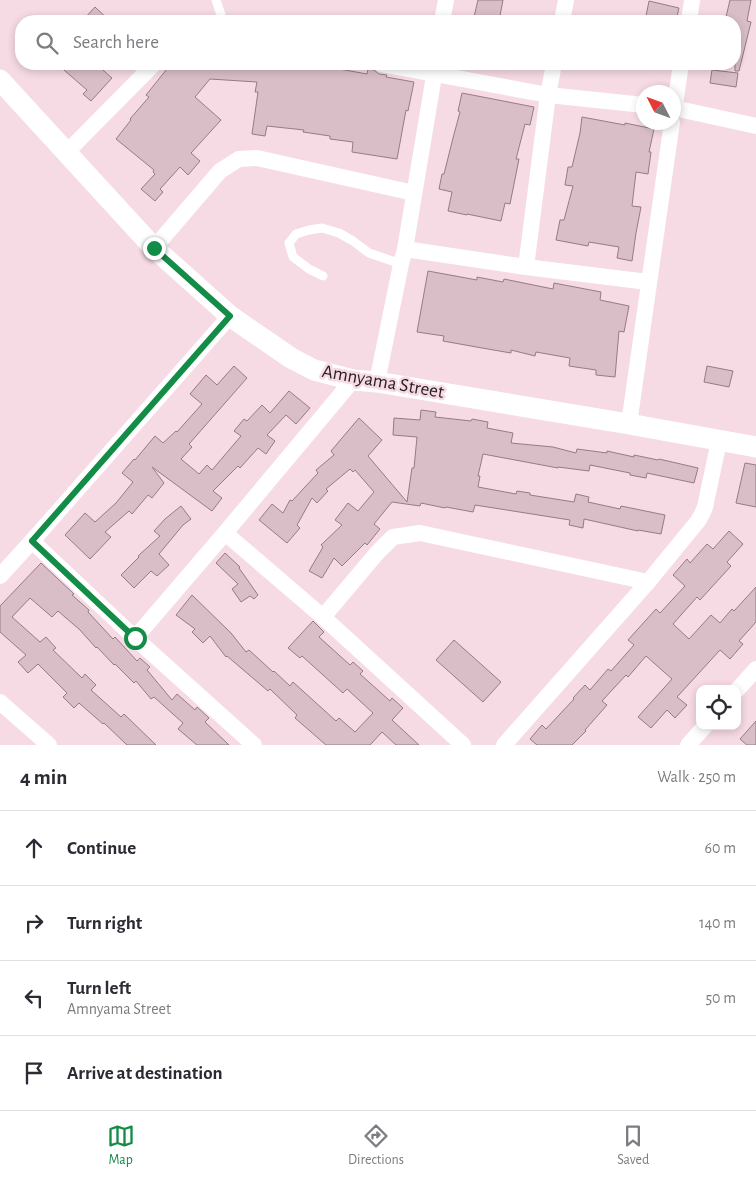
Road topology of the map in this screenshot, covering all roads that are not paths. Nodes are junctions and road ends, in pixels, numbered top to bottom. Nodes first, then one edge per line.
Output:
1 (216, 0) edge
2 (446, 0) edge
3 (566, 0) edge
4 (692, 0) edge
5 (221, 15) edge
6 (443, 15) edge
7 (563, 15) edge
8 (690, 15) edge
9 (148, 70) edge
10 (435, 70) edge
11 (439, 70) edge
12 (553, 70) edge
13 (681, 70) edge
14 (0, 80) edge
15 (678, 85) edge
16 (548, 95) junction
17 (636, 104) edge
18 (681, 110) edge
19 (756, 126) edge
20 (671, 130) edge
21 (66, 153) junction
22 (414, 193) junction
23 (154, 248) junction
24 (403, 256) junction
25 (526, 267) junction
26 (323, 276) dead end
27 (648, 282) junction
28 (230, 316) junction
29 (353, 380) junction
30 (377, 382) junction
31 (629, 424) junction
32 (719, 441) junction
33 (756, 447) edge
34 (225, 534) junction
35 (32, 541) junction
36 (0, 576) edge
37 (648, 582) junction
38 (323, 617) junction
39 (135, 638) junction
40 (756, 669) edge
41 (741, 686) edge
42 (0, 702) edge
43 (701, 730) edge
44 (49, 745) edge
45 (254, 745) edge
46 (463, 745) edge
47 (504, 745) edge
48 (688, 745) edge

1 - 5 lane
2 - 6 street
3 - 7 street
4 - 8 street
9 - 21 street
10 - 22 street
11 - 16 street
12 - 16 street
13 - 15 street
14 - 21 street, Amnyama Street
16 - 17 street
16 - 25 street
18 - 19 street
20 - 27 street
21 - 23 street, Amnyama Street
22 - 23 street
22 - 24 street
23 - 28 street, Amnyama Street
24 - 25 street
24 - 26 lane
24 - 30 street
25 - 27 street
27 - 31 street
28 - 29 street, Amnyama Street
28 - 35 street
29 - 30 street, Amnyama Street
29 - 34 street
30 - 31 street, Amnyama Street
31 - 32 street, Amnyama Street
32 - 33 street, Amnyama Street
32 - 37 street
34 - 38 street
34 - 39 street
35 - 36 street
35 - 39 street
37 - 38 street
37 - 47 street
38 - 46 street
39 - 45 street
40 - 41 street
42 - 44 street
43 - 48 street

